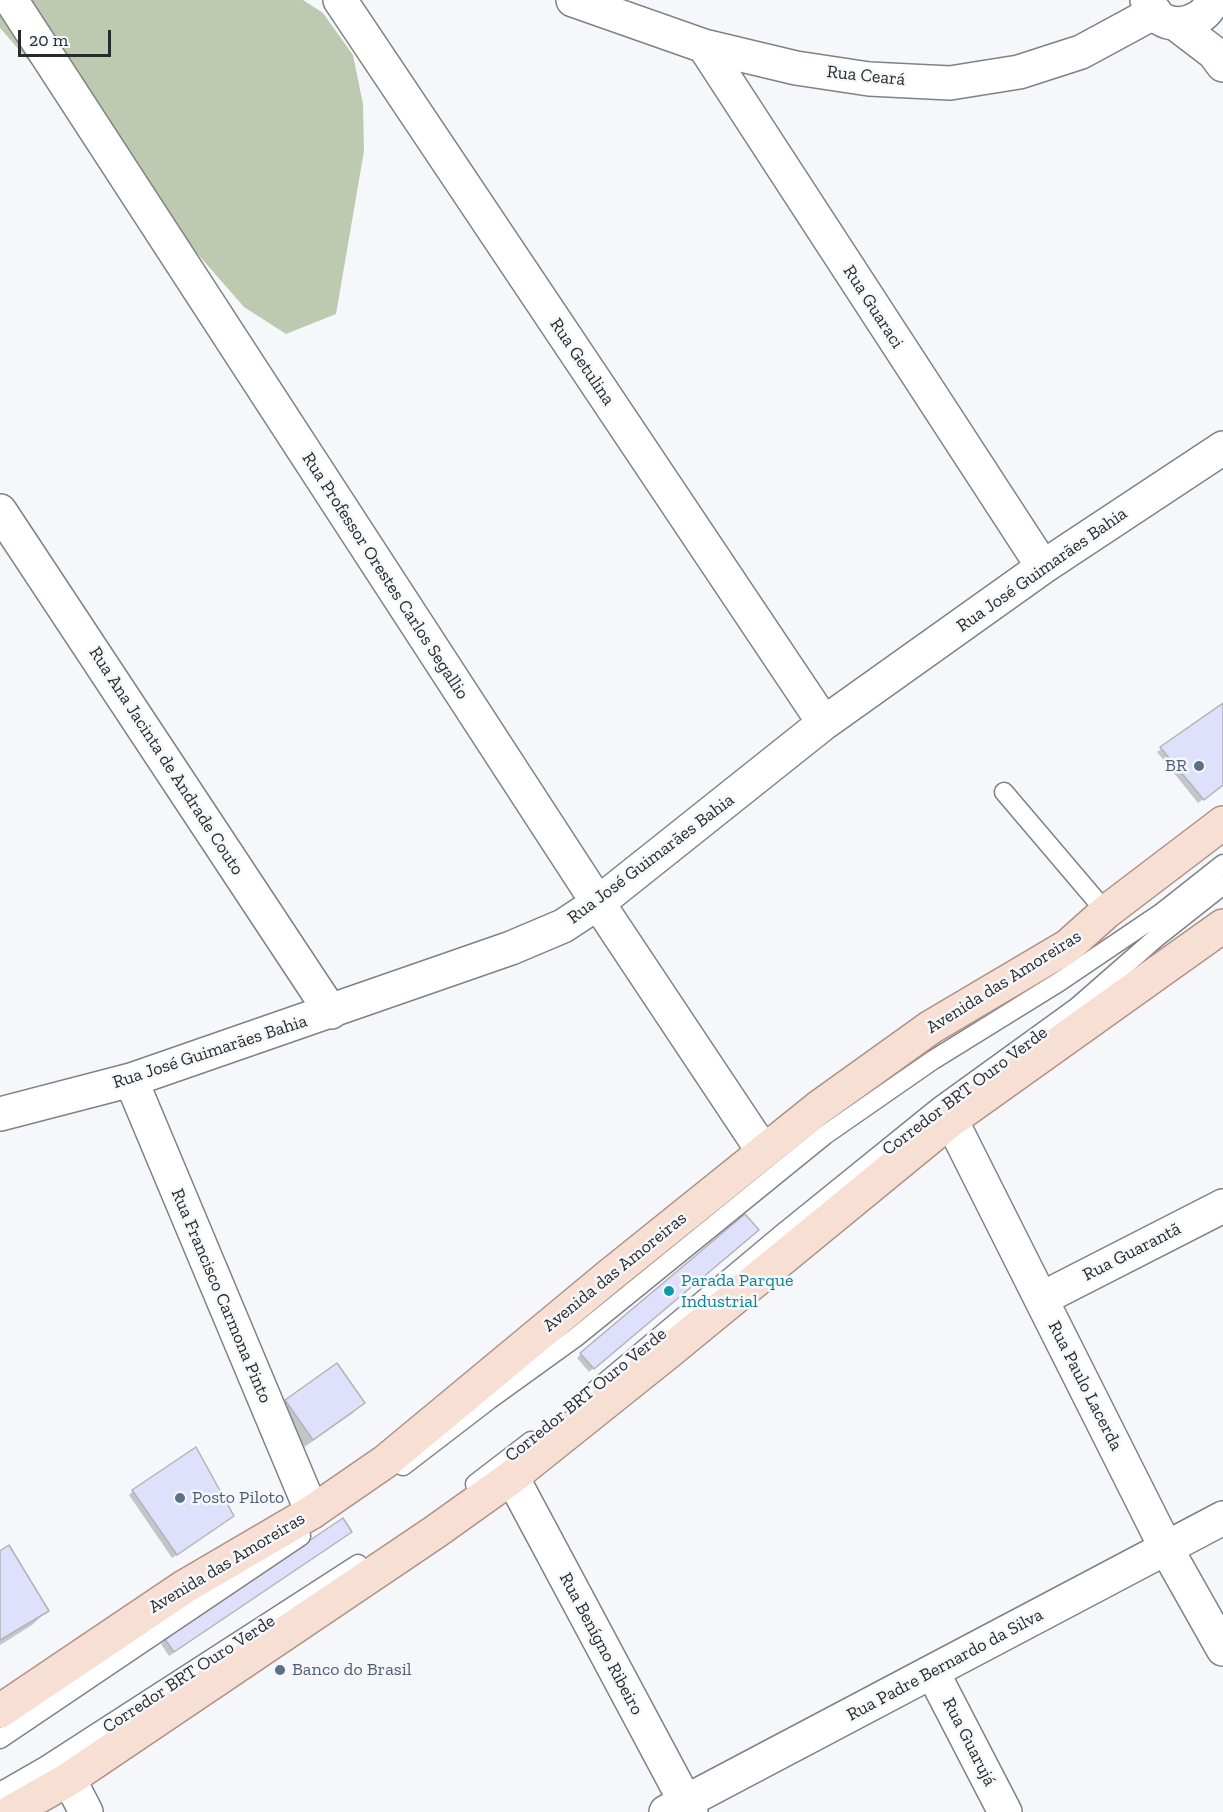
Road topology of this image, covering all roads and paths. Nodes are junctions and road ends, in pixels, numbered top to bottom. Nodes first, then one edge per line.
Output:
1 (11, 0) edge
2 (340, 0) edge
3 (573, 0) edge
4 (1216, 5) edge
5 (1159, 12) edge
6 (704, 46) junction
7 (1223, 65) edge
8 (1223, 448) edge
9 (0, 511) edge
10 (1043, 567) junction
11 (824, 723) junction
12 (1004, 792) dead end
13 (1223, 823) edge
14 (1223, 864) edge
15 (1223, 885) edge
16 (598, 903) junction
17 (1106, 912) junction
18 (1223, 926) edge
19 (331, 1012) junction
20 (131, 1080) junction
21 (0, 1114) edge
22 (951, 1120) junction
23 (763, 1151) junction
24 (1223, 1206) edge
25 (1041, 1299) junction
26 (512, 1477) junction
27 (312, 1512) junction
28 (1223, 1518) edge
29 (1166, 1548) junction
30 (1223, 1649) edge
31 (933, 1673) junction
32 (0, 1711) edge
33 (0, 1739) edge
34 (69, 1779) junction
35 (0, 1792) edge
36 (681, 1809) edge
37 (11, 1812) edge
38 (86, 1812) edge
39 (1005, 1812) edge

1 - 16 street, Rua Professor Orestes Carlos Segallio
2 - 11 street, Rua Getulina
3 - 6 street, Rua Ceará
4 - 5 street, Rua Ceará
5 - 6 street, Rua Ceará
5 - 7 street
6 - 10 street, Rua Guaraci
8 - 10 street, Rua José Guimarães Bahia
9 - 19 street, Rua Ana Jacinta de Andrade Couto
10 - 11 street, Rua José Guimarães Bahia
11 - 16 street, Rua José Guimarães Bahia
12 - 17 lane
13 - 17 main road, Avenida das Amoreiras
14 - 33 lane, Corredor BRT Ouro Verde
15 - 35 lane, Corredor BRT Ouro Verde
16 - 19 street, Rua José Guimarães Bahia
16 - 23 street, Rua Professor Orestes Carlos Segallio
17 - 23 main road, Avenida das Amoreiras
18 - 22 main road
19 - 20 street, Rua José Guimarães Bahia
20 - 21 street, Rua José Guimarães Bahia
20 - 27 street, Rua Francisco Carmona Pinto
22 - 25 street, Rua Paulo Lacerda
22 - 26 main road
23 - 27 main road, Avenida das Amoreiras
24 - 25 street, Rua Guarantã
25 - 29 street, Rua Paulo Lacerda
26 - 34 main road
26 - 36 street, Rua Benígno Ribeiro
27 - 32 main road, Avenida das Amoreiras
28 - 29 street, Rua Padre Bernardo da Silva
29 - 30 street, Rua Paulo Lacerda
29 - 31 street, Rua Padre Bernardo da Silva
31 - 36 street, Rua Padre Bernardo da Silva
31 - 39 street, Rua Guarujá
34 - 37 main road
34 - 38 street

